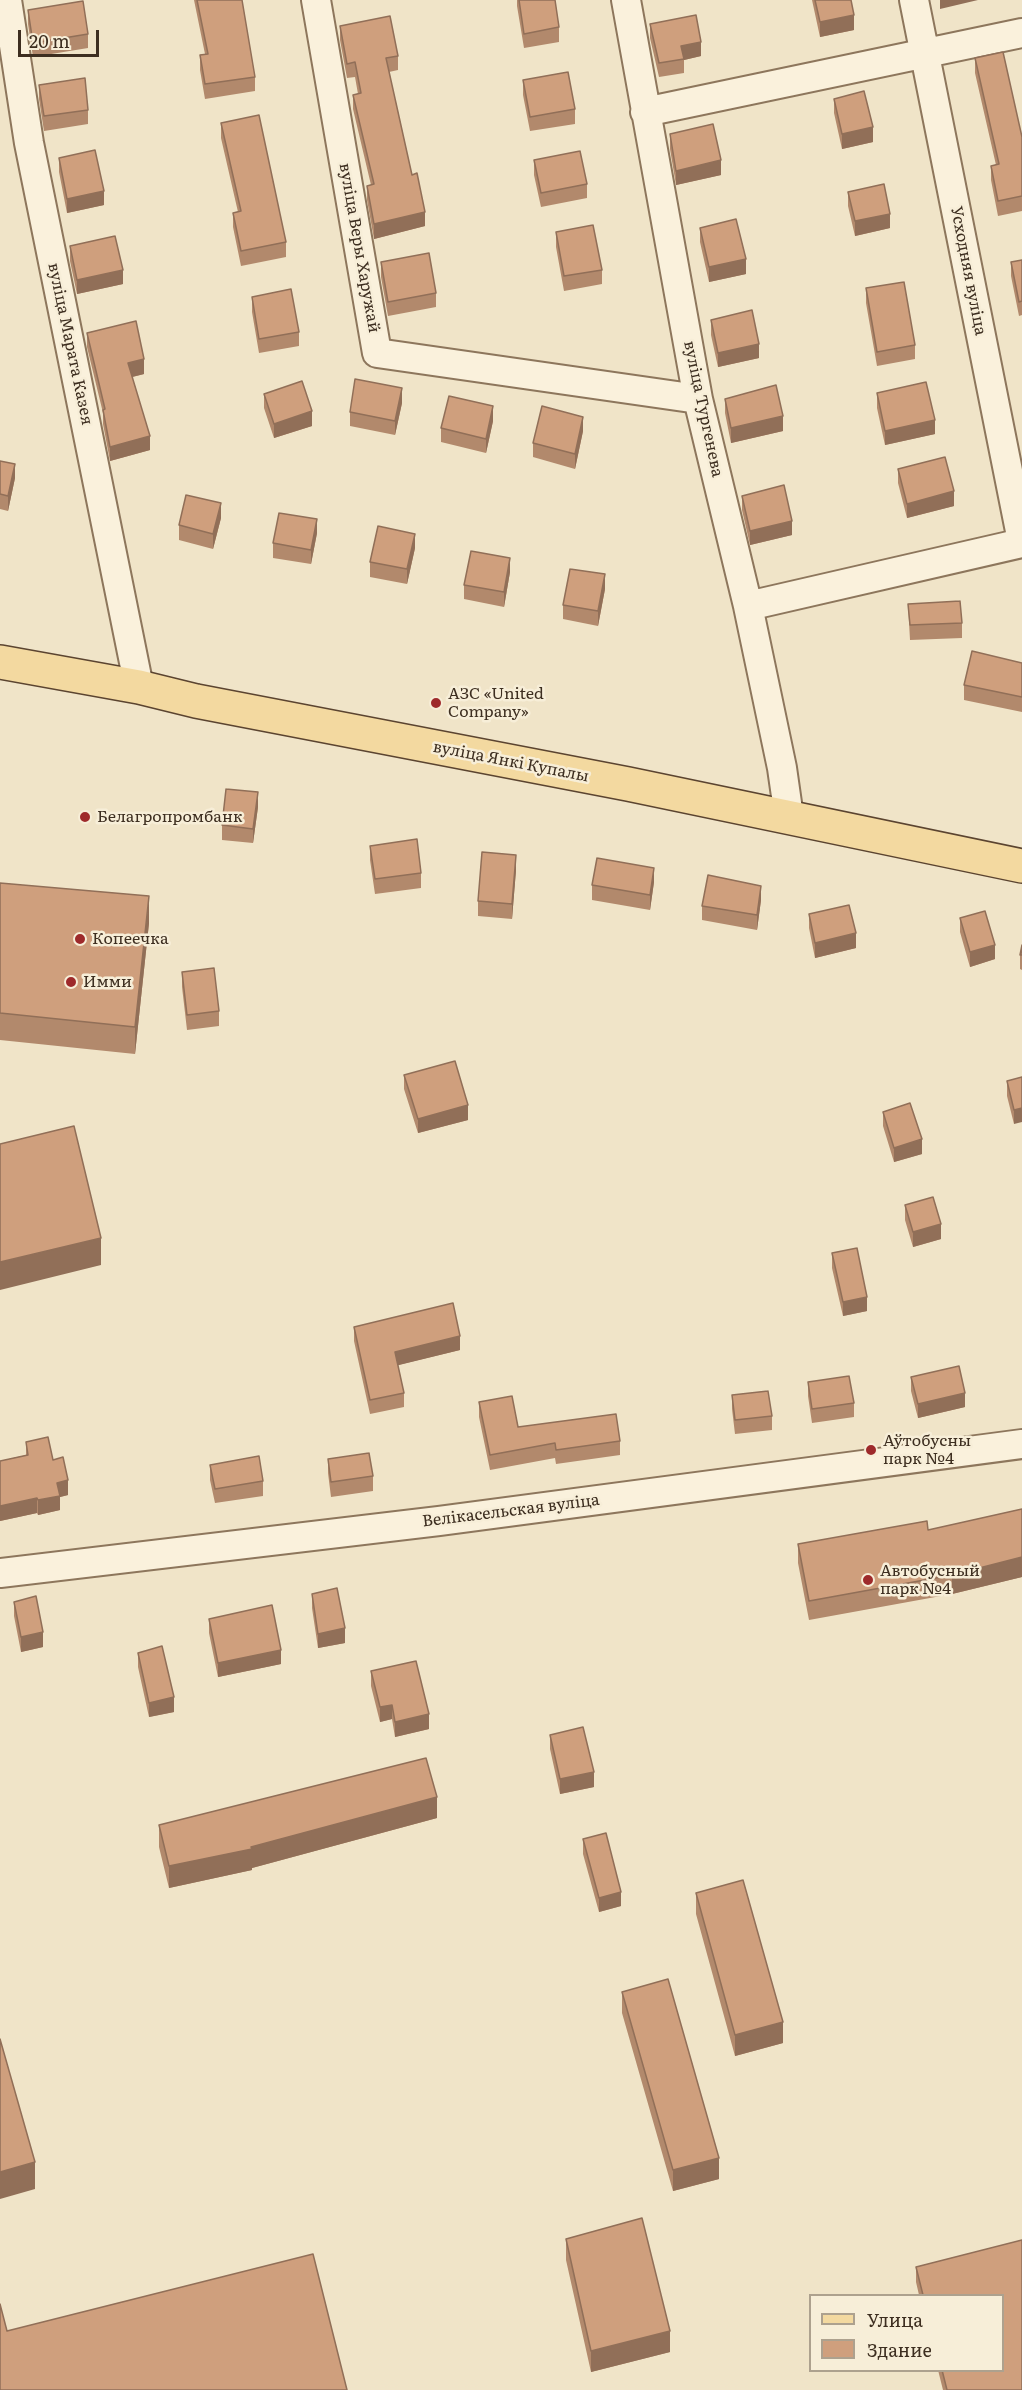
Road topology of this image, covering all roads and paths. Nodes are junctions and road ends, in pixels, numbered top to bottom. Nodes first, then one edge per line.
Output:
1 (7, 0) edge
2 (316, 0) edge
3 (626, 0) edge
4 (914, 0) edge
5 (1022, 33) edge
6 (925, 54) junction
7 (645, 112) junction
8 (698, 399) junction
9 (1022, 542) edge
10 (748, 606) junction
11 (0, 662) edge
12 (139, 687) junction
13 (789, 817) junction
14 (1022, 866) edge
15 (1022, 1444) edge
16 (0, 1573) edge

1 - 12 street, вуліца Марата Казея
2 - 8 street, вуліца Веры Харужай
3 - 7 street, вуліца Тургенева
4 - 6 street, Усходняя вуліца
5 - 6 street
6 - 7 street
6 - 9 street, Усходняя вуліца
7 - 8 street, вуліца Тургенева
8 - 10 street, вуліца Тургенева
9 - 10 street
10 - 13 street, вуліца Тургенева
11 - 12 main road, вуліца Янкі Купалы
12 - 13 main road, вуліца Янкі Купалы
13 - 14 main road, вуліца Янкі Купалы
15 - 16 street, Велікасельская вуліца

